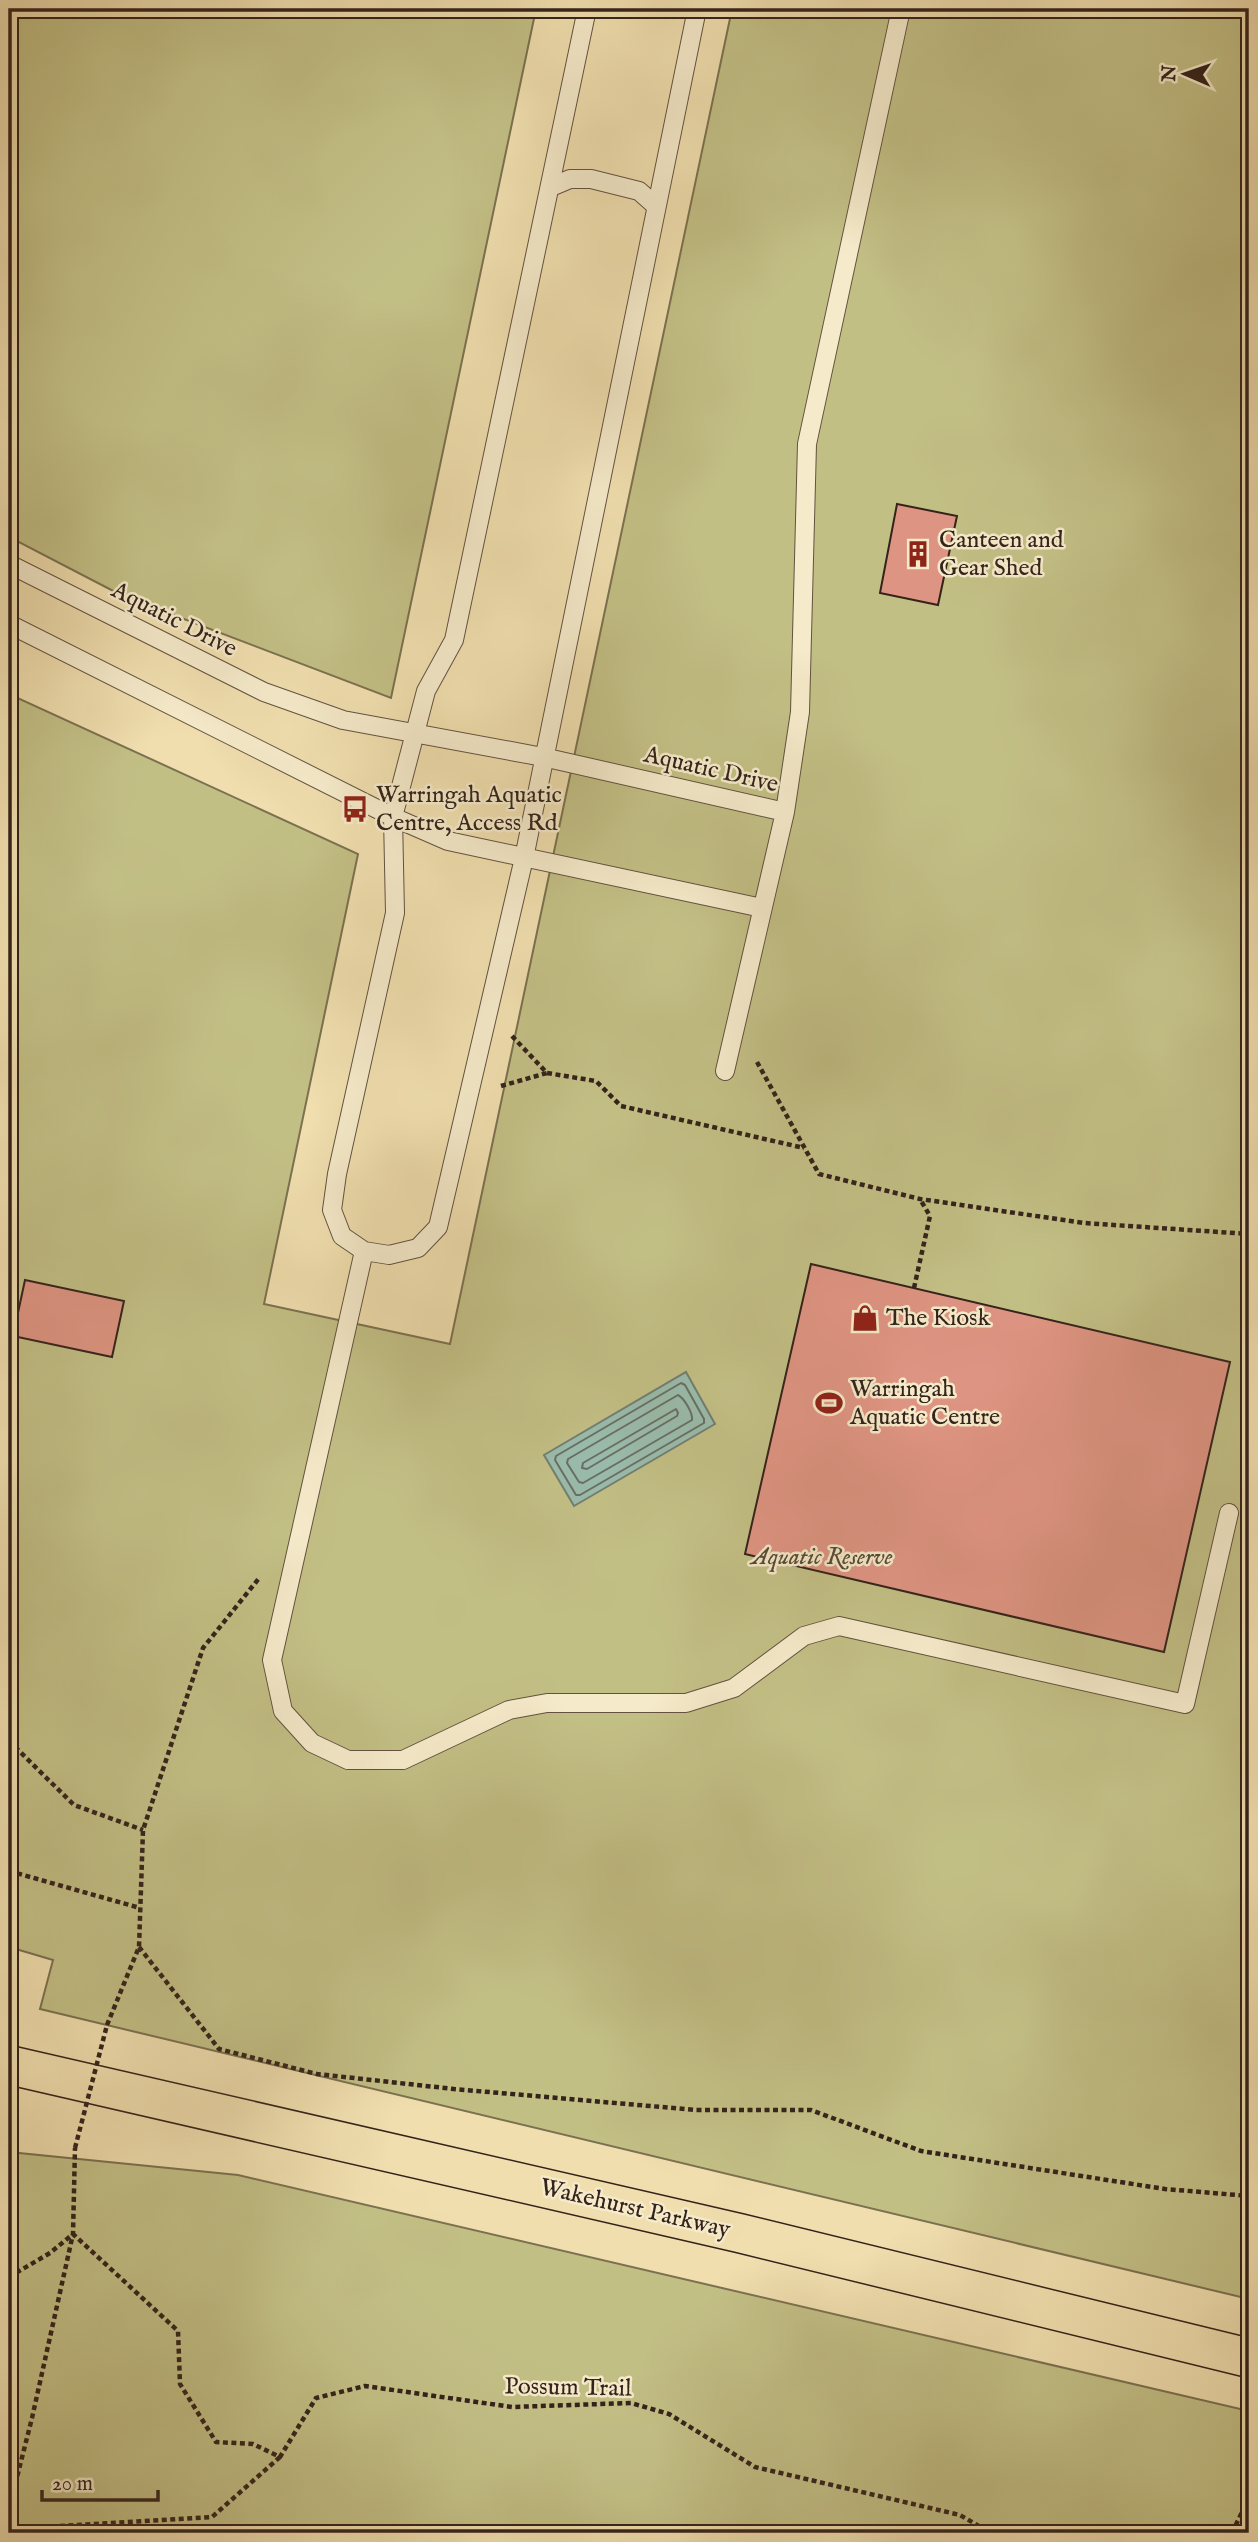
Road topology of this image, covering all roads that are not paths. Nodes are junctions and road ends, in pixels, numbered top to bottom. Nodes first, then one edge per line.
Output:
1 (587, 9) edge
2 (697, 9) edge
3 (901, 9) edge
4 (551, 187) junction
5 (656, 206) junction
6 (9, 564) edge
7 (9, 624) edge
8 (413, 735) junction
9 (543, 757) junction
10 (785, 812) junction
11 (393, 817) junction
12 (524, 858) junction
13 (762, 908) junction
14 (724, 1071) dead end
15 (364, 1251) junction
16 (1229, 1513) dead end
17 (12, 2067) edge
18 (1249, 2358) edge

1 - 4 lane
2 - 5 lane
3 - 10 lane
4 - 5 lane
4 - 8 lane
5 - 9 lane
6 - 8 lane, Aquatic Drive
7 - 11 lane
8 - 9 lane, Aquatic Drive
8 - 11 lane
9 - 10 lane, Aquatic Drive
9 - 12 lane
10 - 13 lane, Aquatic Drive
11 - 12 lane
11 - 15 lane
12 - 13 lane
12 - 15 lane
13 - 14 lane, Aquatic Drive
15 - 16 lane
17 - 18 main road, Wakehurst Parkway

